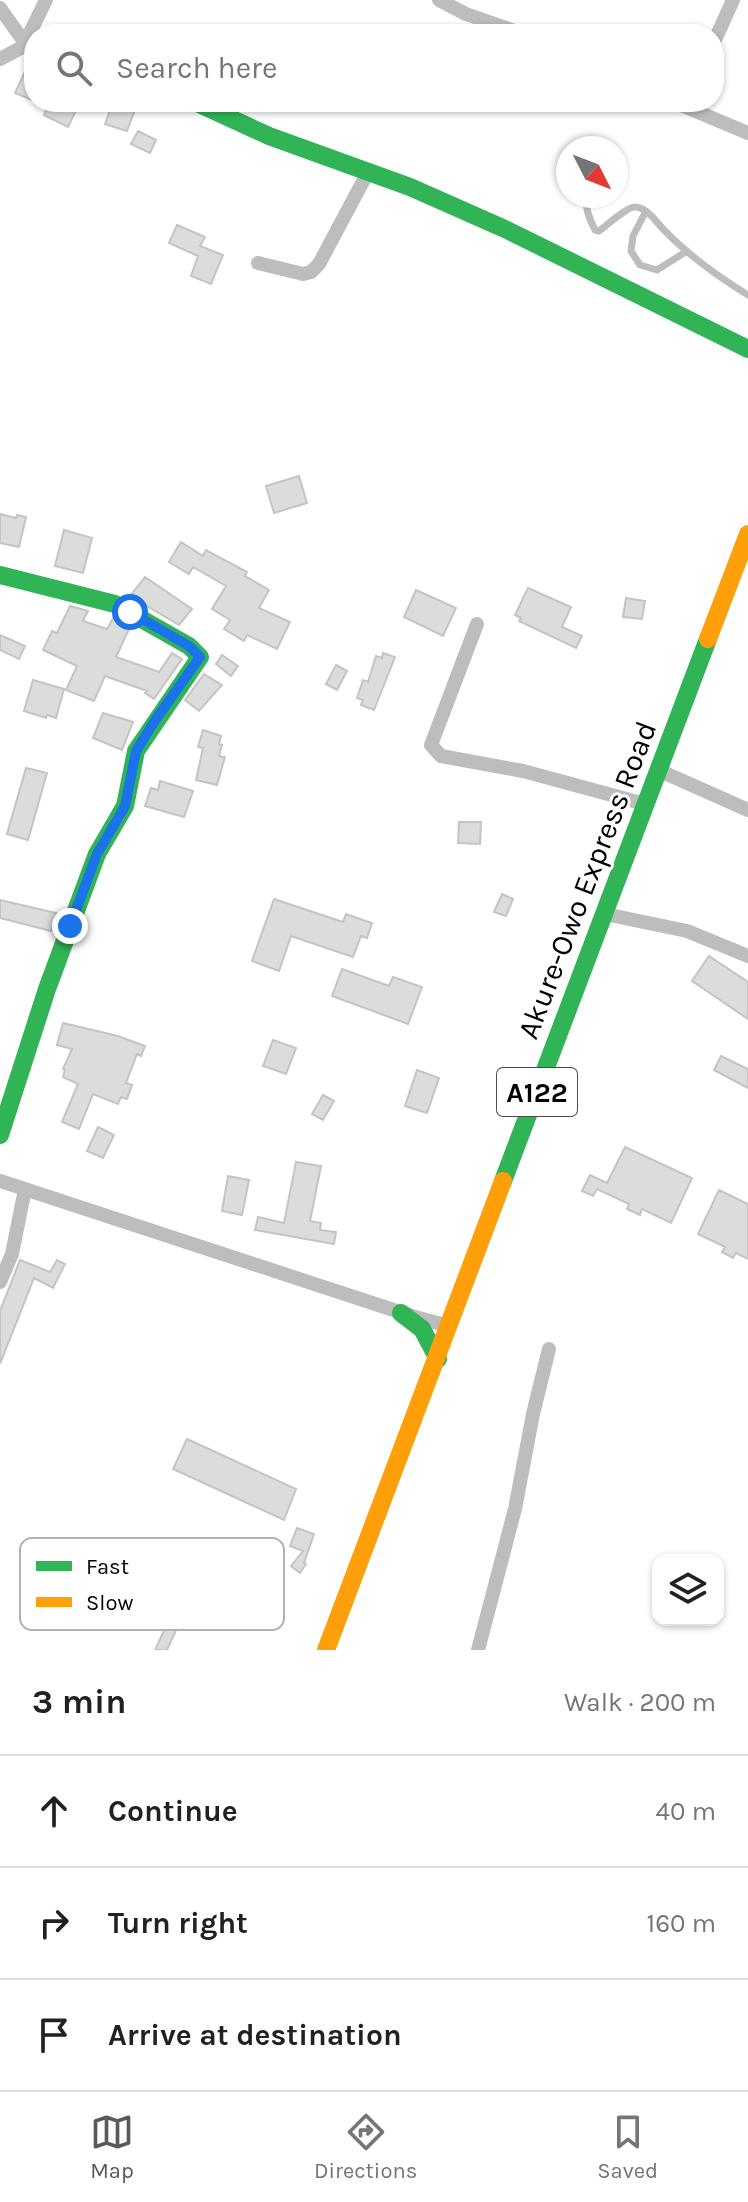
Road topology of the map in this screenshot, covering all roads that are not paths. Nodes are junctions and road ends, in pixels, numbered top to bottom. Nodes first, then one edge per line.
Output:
1 (46, 0) edge
2 (439, 0) edge
3 (733, 0) edge
4 (0, 8) edge
5 (37, 24) edge
6 (494, 24) edge
7 (722, 24) edge
8 (24, 35) edge
9 (24, 45) edge
10 (0, 59) edge
11 (217, 112) edge
12 (702, 112) edge
13 (748, 133) edge
14 (368, 172) junction
15 (587, 208) edge
16 (646, 211) junction
17 (687, 251) junction
18 (258, 263) dead end
19 (748, 295) edge
20 (748, 349) edge
21 (748, 534) edge
22 (0, 575) edge
23 (477, 624) dead end
24 (658, 770) junction
25 (645, 804) junction
26 (748, 810) edge
27 (605, 914) junction
28 (748, 956) edge
29 (0, 1135) edge
30 (0, 1181) edge
31 (25, 1189) junction
32 (0, 1282) edge
33 (458, 1300) junction
34 (401, 1313) junction
35 (449, 1326) junction
36 (549, 1349) dead end
37 (438, 1359) junction
38 (326, 1650) edge
39 (478, 1650) edge

1 - 5 street
2 - 6 street
3 - 7 street
4 - 8 street
9 - 10 street
11 - 14 main road
12 - 13 street
14 - 18 street
14 - 20 main road
15 - 16 lane
16 - 17 lane
16 - 17 lane
17 - 19 lane
21 - 24 main road, Akure-Owo Express Road / A122
22 - 29 main road
23 - 25 street
24 - 25 main road, Akure-Owo Express Road / A122
24 - 26 street
25 - 27 main road, Akure-Owo Express Road / A122
27 - 28 street
27 - 33 main road, Akure-Owo Express Road / A122
30 - 31 street
31 - 32 street
31 - 34 street
33 - 34 main road
33 - 35 main road, Akure-Owo Express Road / A122
34 - 35 street
34 - 37 main road
35 - 37 main road, Akure-Owo Express Road / A122
36 - 39 street
37 - 38 main road, Akure-Owo Express Road / A122

